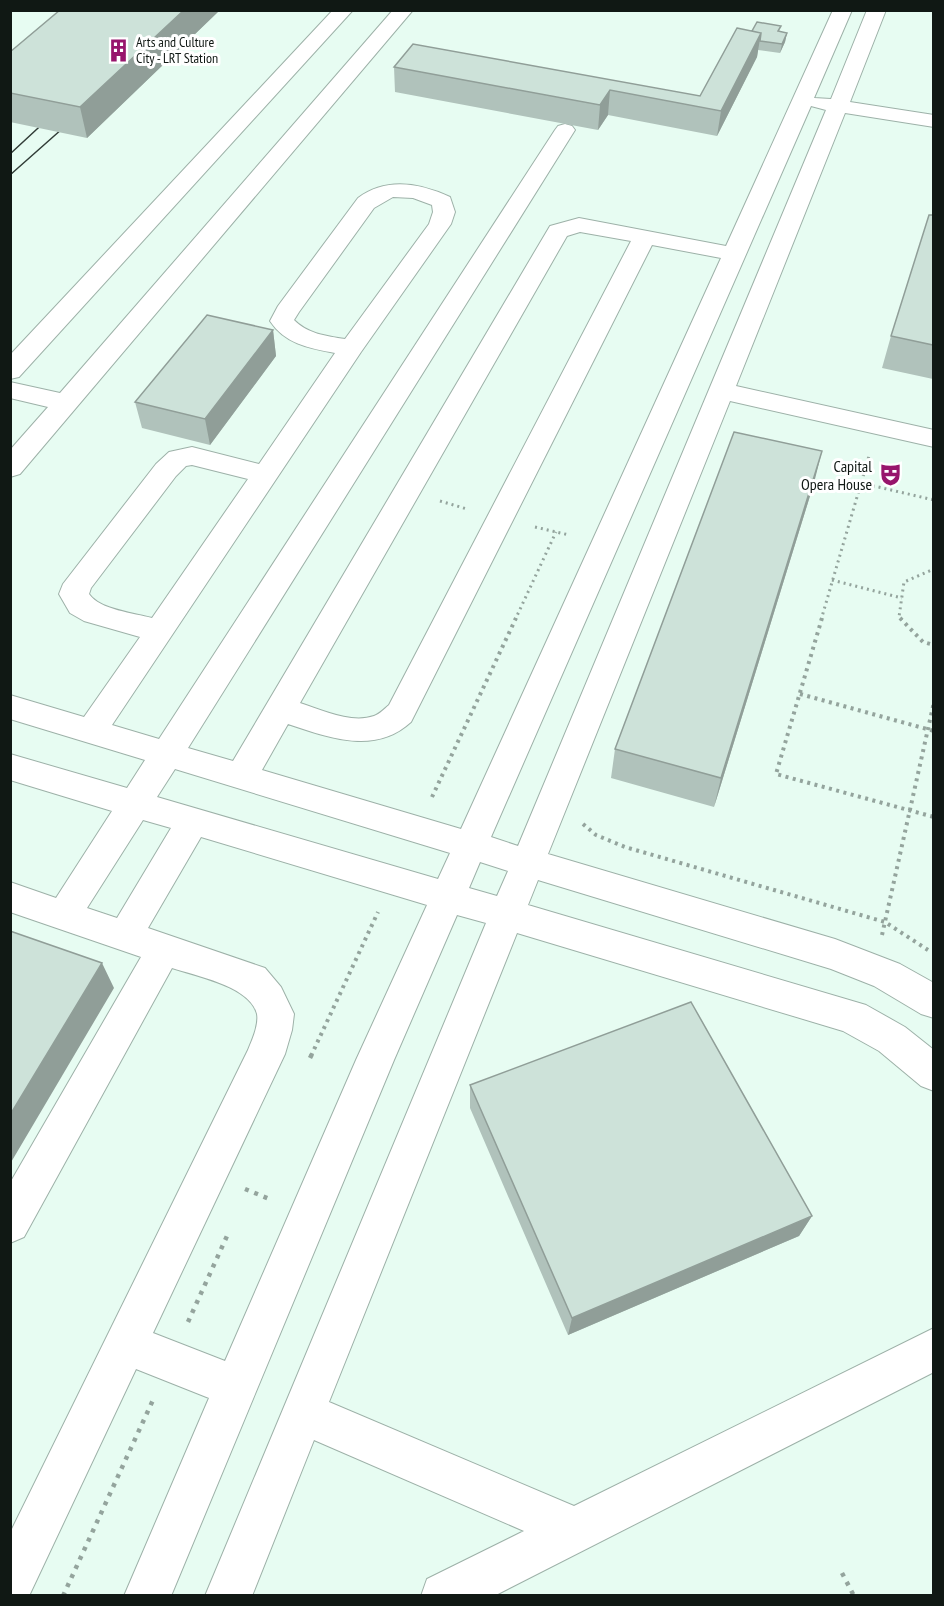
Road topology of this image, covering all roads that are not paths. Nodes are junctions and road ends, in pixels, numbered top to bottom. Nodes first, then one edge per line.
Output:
1 (344, 10) edge
2 (404, 10) edge
3 (843, 10) edge
4 (877, 10) edge
5 (802, 100) junction
6 (838, 106) junction
7 (933, 121) edge
8 (565, 130) dead end
9 (645, 236) junction
10 (734, 254) junction
11 (351, 348) junction
12 (10, 371) edge
13 (10, 390) edge
14 (721, 391) junction
15 (66, 403) junction
16 (933, 439) edge
17 (10, 468) edge
18 (266, 474) junction
19 (159, 631) junction
20 (10, 707) edge
21 (281, 709) junction
22 (91, 732) junction
23 (166, 754) junction
24 (10, 767) edge
25 (241, 777) junction
26 (134, 803) junction
27 (193, 821) junction
28 (470, 846) junction
29 (528, 863) junction
30 (448, 896) junction
31 (10, 897) edge
32 (64, 915) junction
33 (507, 915) junction
34 (125, 936) junction
35 (164, 949) junction
36 (933, 1002) edge
37 (933, 1074) edge
38 (10, 1223) edge
39 (126, 1343) junction
40 (933, 1349) edge
41 (236, 1387) junction
42 (302, 1413) junction
43 (574, 1529) junction
44 (10, 1584) edge
45 (147, 1596) edge
46 (228, 1596) edge
47 (444, 1596) edge

1 - 12 street
2 - 15 street
3 - 5 street
4 - 6 street
5 - 6 street
5 - 10 street
6 - 7 street
6 - 14 street
8 - 23 street
9 - 10 street
9 - 21 street
9 - 21 street
10 - 28 street
11 - 11 street
11 - 18 street
13 - 15 street
14 - 16 street
14 - 29 street
15 - 17 street
18 - 19 street
18 - 19 street
19 - 22 street
20 - 22 street
21 - 25 street
22 - 23 street
23 - 25 street
23 - 26 street
24 - 26 street
25 - 28 street
26 - 27 street
26 - 32 street
27 - 30 street
27 - 34 street
28 - 29 street
28 - 30 street
29 - 33 street
29 - 36 street
30 - 33 street
30 - 41 street
31 - 32 street
32 - 34 street
33 - 37 street
33 - 42 street
34 - 35 street
35 - 38 street
35 - 39 street
39 - 41 street
39 - 44 street
40 - 43 street
41 - 45 street
42 - 43 street
42 - 46 street
43 - 47 street

